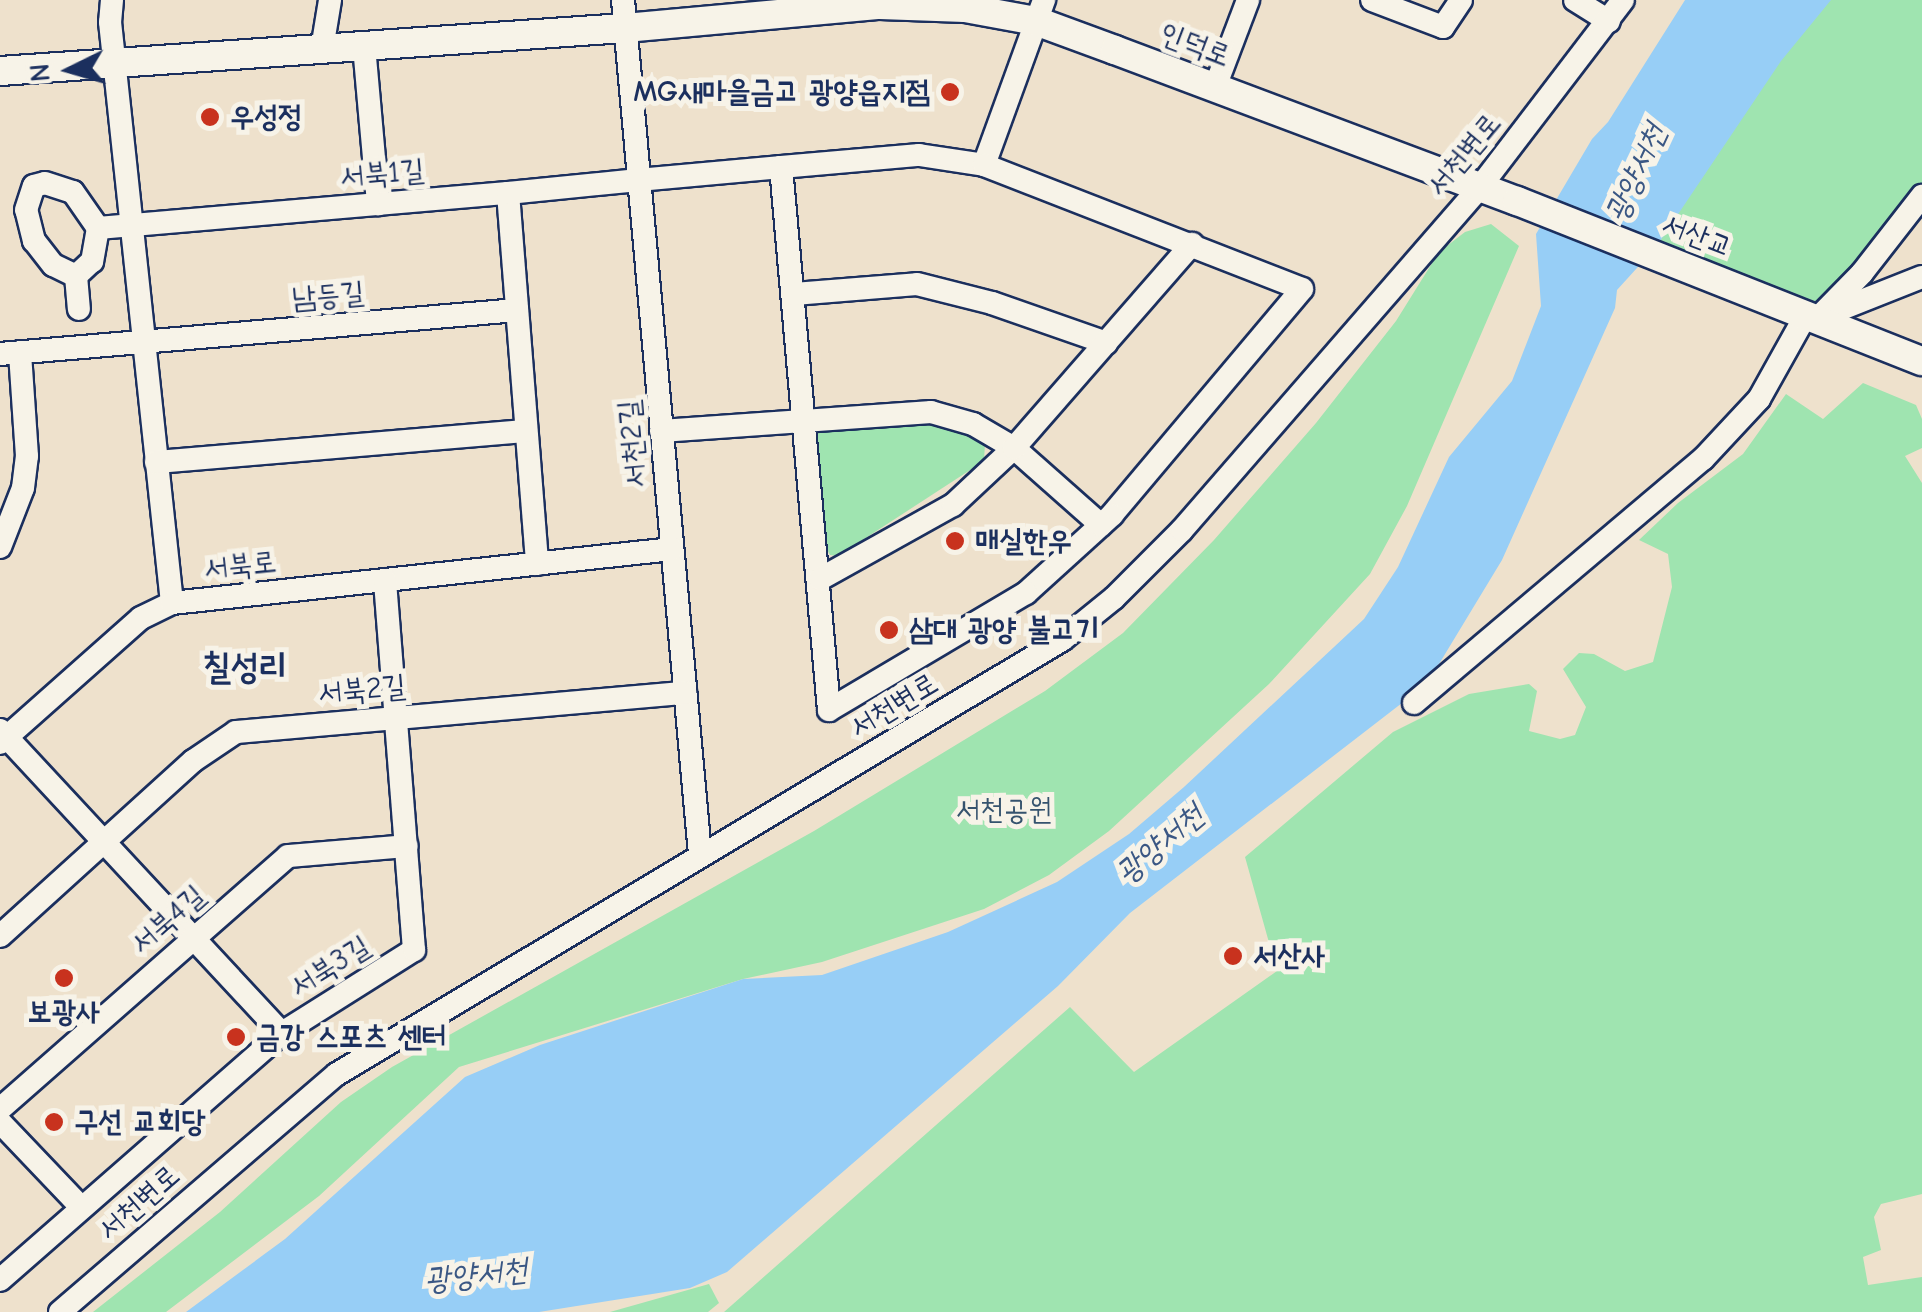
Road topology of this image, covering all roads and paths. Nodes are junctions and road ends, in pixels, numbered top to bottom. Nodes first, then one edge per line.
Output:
1 (112, 0) edge
2 (330, 0) edge
3 (1248, 0) edge
4 (1372, 0) edge
5 (1462, 0) edge
6 (1575, 0) edge
7 (1623, 0) edge
8 (877, 2) edge
9 (1040, 10) edge
10 (624, 14) edge
11 (1609, 21) junction
12 (364, 46) junction
13 (322, 49) junction
14 (116, 64) junction
15 (0, 71) edge
16 (1214, 87) junction
17 (984, 165) junction
18 (781, 168) junction
19 (638, 180) junction
20 (1480, 187) junction
21 (508, 193) junction
22 (1922, 196) edge
23 (1518, 201) joint
24 (378, 204) junction
25 (131, 225) junction
26 (98, 228) junction
27 (1192, 244) junction
28 (76, 276) junction
29 (1922, 276) edge
30 (794, 294) junction
31 (78, 309) dead end
32 (517, 310) junction
33 (1808, 314) junction
34 (144, 341) junction
35 (1106, 343) junction
36 (10, 353) edge
37 (1922, 360) edge
38 (804, 419) junction
39 (661, 430) junction
40 (526, 431) junction
41 (1014, 448) junction
42 (156, 462) junction
43 (1101, 525) junction
44 (0, 547) edge
45 (672, 549) junction
46 (537, 564) junction
47 (820, 579) junction
48 (385, 580) junction
49 (172, 603) junction
50 (685, 693) junction
51 (1414, 703) dead end
52 (395, 717) junction
53 (2, 737) edge
54 (104, 841) junction
55 (407, 846) junction
56 (700, 855) junction
57 (0, 936) edge
58 (194, 936) junction
59 (282, 1034) junction
60 (0, 1109) edge
61 (0, 1122) edge
62 (80, 1206) junction
63 (0, 1280) edge
64 (60, 1312) edge

1 - 14 street
2 - 13 street
3 - 16 street
4 - 5 street
6 - 11 street
7 - 11 street, 서천변로
8 - 9 main road, 인덕로
8 - 10 main road, 인덕로
9 - 16 main road, 인덕로
9 - 17 street
10 - 12 main road, 인덕로
10 - 19 street, 서천2길
11 - 20 street, 서천변로
12 - 13 main road, 인덕로
12 - 24 street
13 - 14 main road, 인덕로
14 - 15 main road, 인덕로
14 - 25 street
16 - 20 main road, 인덕로
17 - 18 street, 서북1길
17 - 27 street, 서북1길
18 - 19 street, 서북1길
18 - 30 street
19 - 21 street, 서북1길
19 - 39 street, 서천2길
20 - 23 main road, 인덕로
20 - 56 street, 서천변로
21 - 24 street, 서북1길
21 - 32 street
22 - 33 street
23 - 33 main road, 서산교
24 - 25 street, 서북1길
25 - 26 street, 서북1길
25 - 34 street
26 - 28 street
26 - 28 street
27 - 35 street
27 - 43 street, 서북1길
28 - 31 street
29 - 33 street
30 - 35 street
30 - 38 street
32 - 34 street, 남등길
32 - 40 street
33 - 37 main road
33 - 51 street
34 - 36 street, 남등길
34 - 42 street
35 - 41 street
36 - 44 street
38 - 39 street
38 - 41 street
38 - 47 street
39 - 45 street, 서천2길
40 - 42 street
40 - 46 street
41 - 43 street
41 - 47 street
42 - 49 street
43 - 47 street
45 - 46 street, 서북로
45 - 50 street, 서천2길
46 - 48 street, 서북로
48 - 49 street, 서북로
48 - 52 street, 서북3길
49 - 53 street, 서북로
50 - 52 street, 서북2길
50 - 56 street, 서천2길
52 - 54 street, 서북2길
52 - 55 street, 서북3길
53 - 54 street
54 - 57 street, 서북2길
54 - 58 street
55 - 58 street, 서북4길
55 - 59 street, 서북3길
56 - 64 street, 서천변로
58 - 59 street
58 - 60 street, 서북4길
59 - 62 street, 서북3길
61 - 62 street
62 - 63 street, 서북3길

